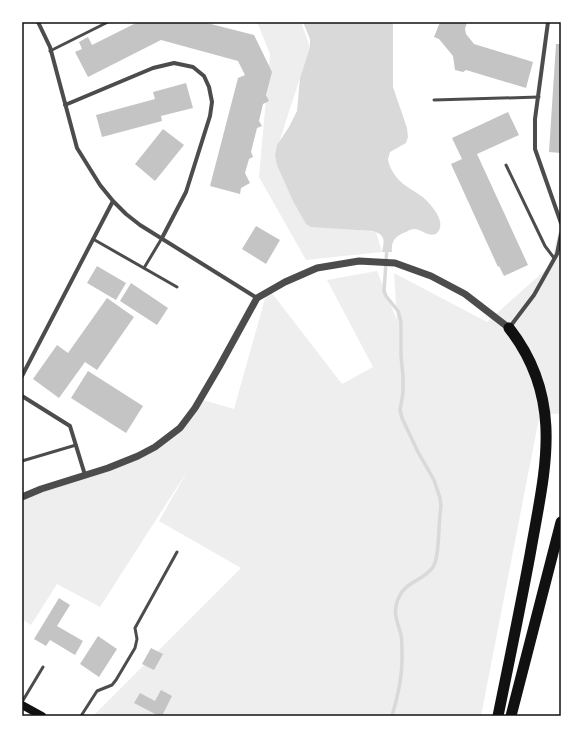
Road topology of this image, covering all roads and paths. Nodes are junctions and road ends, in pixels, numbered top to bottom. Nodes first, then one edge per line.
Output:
1 (38, 22) edge
2 (108, 22) edge
3 (548, 22) edge
4 (50, 50) junction
5 (538, 97) junction
6 (434, 100) dead end
7 (65, 105) junction
8 (506, 165) dead end
9 (113, 201) junction
10 (561, 223) edge
11 (561, 234) edge
12 (162, 238) junction
13 (93, 239) junction
14 (554, 258) junction
15 (144, 268) junction
16 (176, 287) dead end
17 (257, 298) junction
18 (509, 328) junction
19 (22, 376) edge
20 (22, 396) edge
21 (76, 445) junction
22 (22, 461) edge
23 (85, 475) junction
24 (22, 498) edge
25 (561, 522) edge
26 (177, 552) dead end
27 (43, 667) dead end
28 (22, 703) edge
29 (42, 716) edge
30 (81, 716) edge
31 (498, 716) edge
32 (511, 716) edge

1 - 4 street
2 - 4 lane
3 - 5 street
4 - 7 street
5 - 6 lane
5 - 10 street
7 - 9 street
7 - 12 street
8 - 14 lane
9 - 12 street
9 - 13 street
11 - 14 street
12 - 15 lane
12 - 17 street
13 - 15 lane
13 - 19 street
14 - 18 street
15 - 16 lane
17 - 18 street
17 - 23 street
18 - 31 highway
20 - 21 street
21 - 22 lane
21 - 23 street
23 - 24 street
25 - 32 highway
26 - 30 lane
27 - 28 lane
28 - 29 main road

